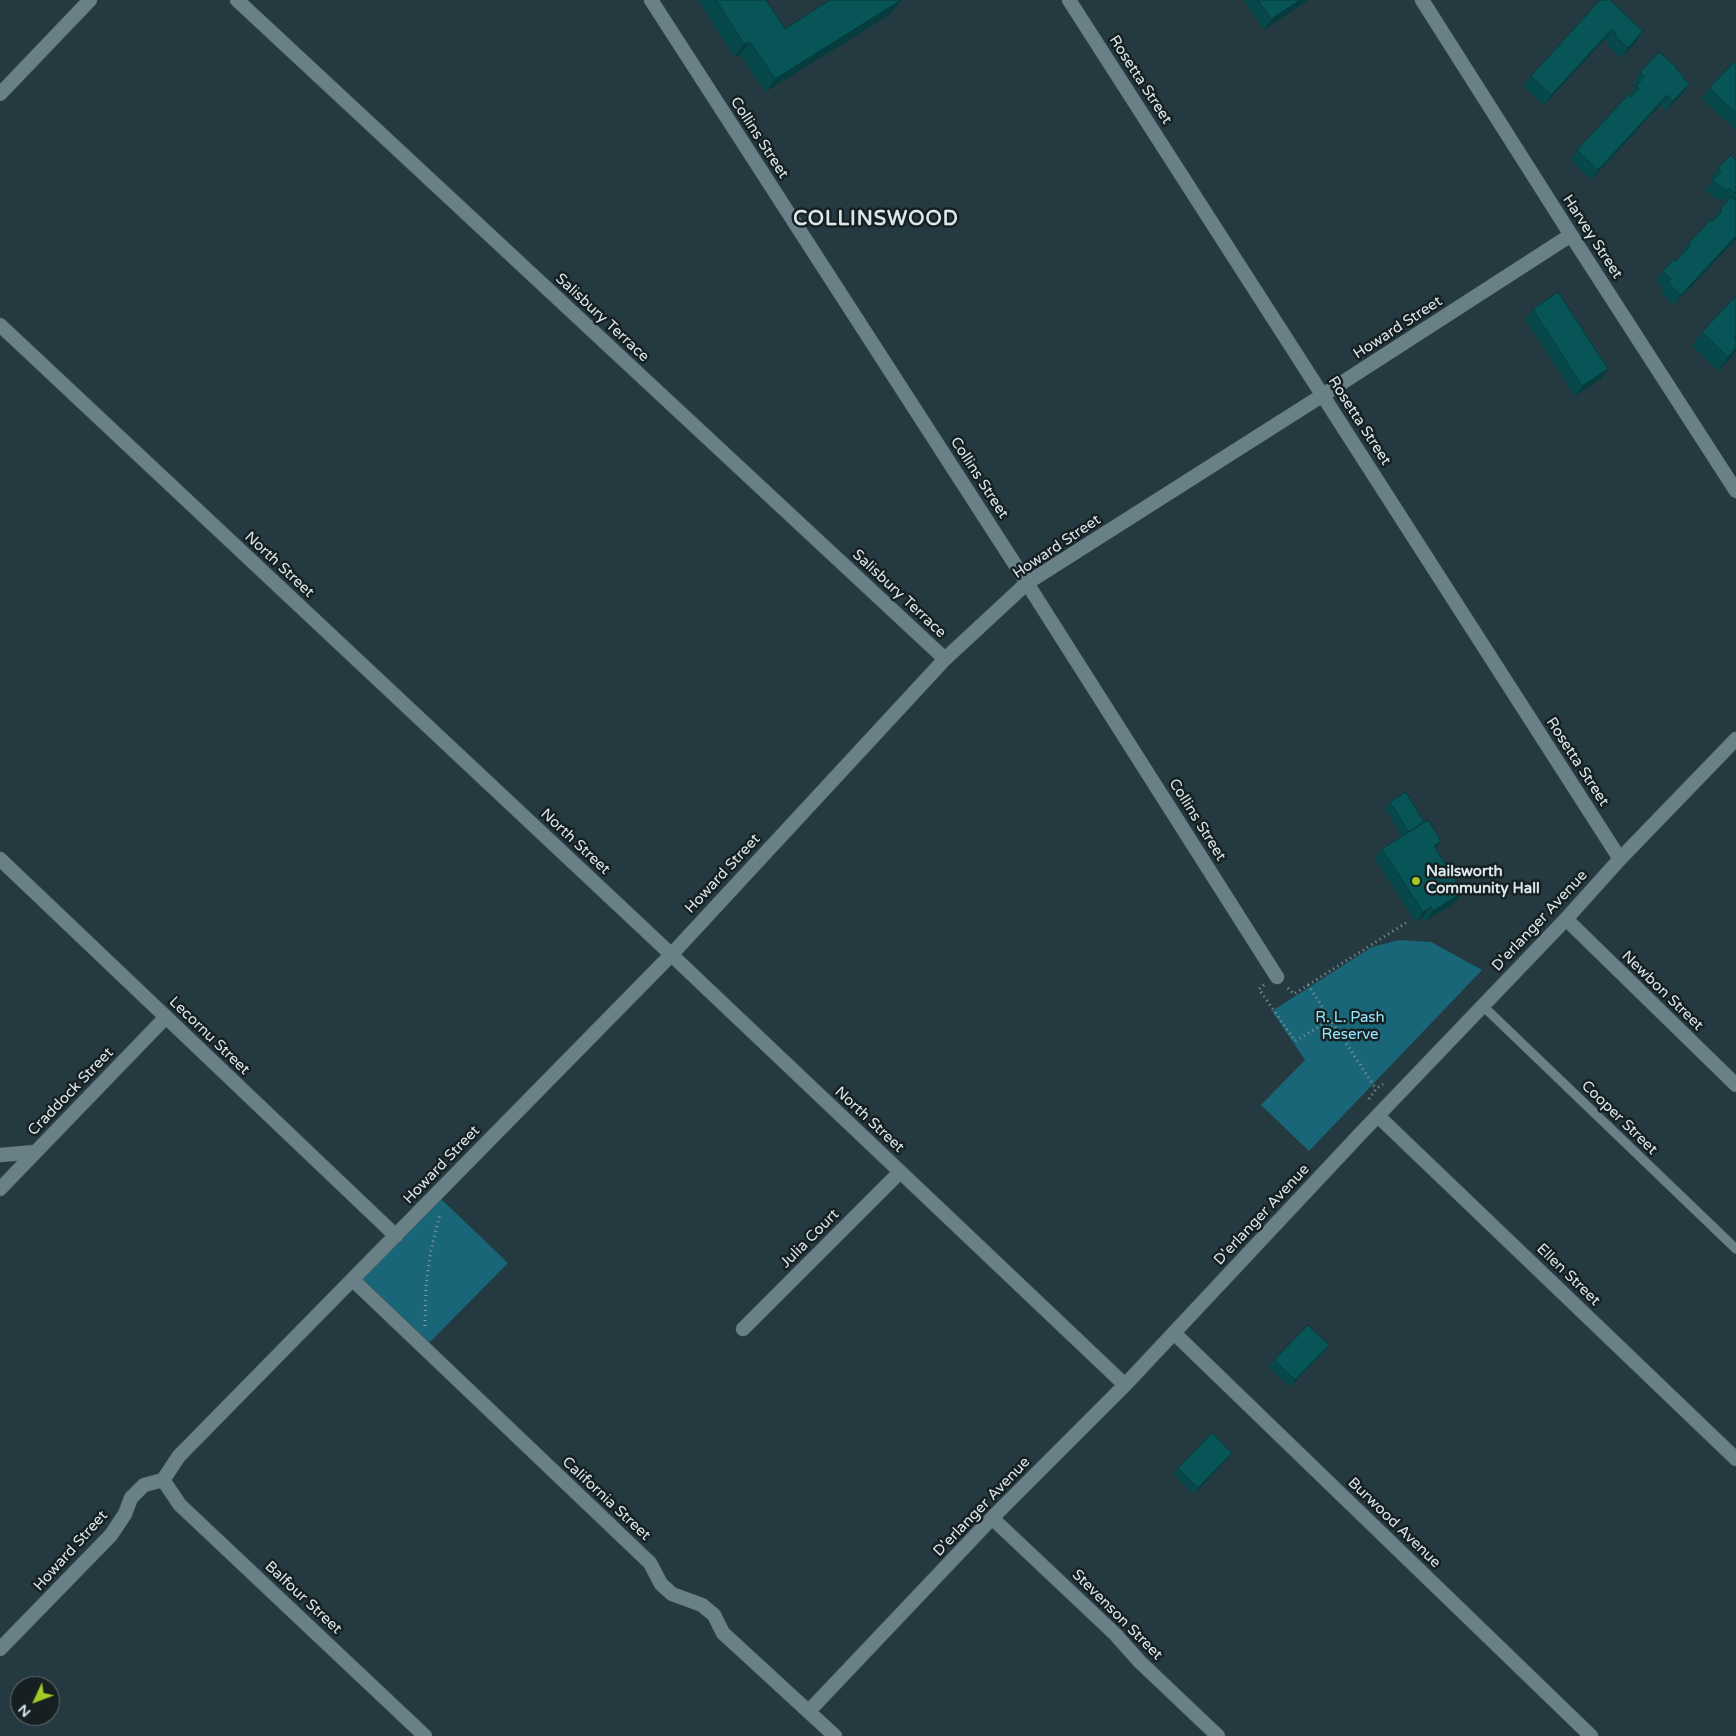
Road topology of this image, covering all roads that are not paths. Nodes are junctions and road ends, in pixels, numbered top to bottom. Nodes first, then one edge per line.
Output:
1 (90, 0) edge
2 (237, 0) edge
3 (650, 0) edge
4 (1069, 0) edge
5 (1422, 0) edge
6 (0, 94) edge
7 (1571, 235) junction
8 (0, 325) edge
9 (1323, 395) junction
10 (1736, 491) edge
11 (1027, 583) junction
12 (945, 659) junction
13 (1736, 739) edge
14 (0, 859) edge
15 (1620, 859) junction
16 (1566, 919) junction
17 (671, 955) junction
18 (1277, 977) road end
19 (1482, 1006) junction
20 (166, 1017) junction
21 (1736, 1085) edge
22 (1378, 1116) junction
23 (35, 1152) junction
24 (0, 1155) edge
25 (900, 1172) junction
26 (0, 1188) edge
27 (396, 1236) junction
28 (1736, 1249) edge
29 (353, 1280) junction
30 (743, 1329) dead end
31 (1174, 1333) junction
32 (1125, 1385) junction
33 (1736, 1459) edge
34 (163, 1480) junction
35 (992, 1518) junction
36 (0, 1649) edge
37 (809, 1711) junction
38 (426, 1736) edge
39 (835, 1736) edge
40 (1218, 1736) edge
41 (1591, 1736) edge

1 - 6 street
2 - 12 street, Salisbury Terrace
3 - 11 street, Collins Street
4 - 9 street, Rosetta Street
5 - 7 street, Harvey Street
7 - 9 street, Howard Street
7 - 10 street, Harvey Street
8 - 17 street, North Street
9 - 11 street, Howard Street
9 - 15 street, Rosetta Street
11 - 12 street, Howard Street
11 - 18 street, Collins Street
12 - 17 street, Howard Street
13 - 15 street, D'erlanger Avenue
14 - 20 street, Lecornu Street
15 - 16 street, D'erlanger Avenue
16 - 19 street, D'erlanger Avenue
16 - 21 street, Newbon Street
17 - 25 street, North Street
17 - 27 street, Howard Street
19 - 22 street, D'erlanger Avenue
19 - 28 lane, Cooper Street
20 - 23 street, Craddock Street
20 - 27 street, Lecornu Street
22 - 31 street, D'erlanger Avenue
22 - 33 street, Ellen Street
23 - 24 street
23 - 26 street, Craddock Street
25 - 30 street, Julia Court
25 - 32 street, North Street
27 - 29 street, Howard Street
29 - 34 street, Howard Street
29 - 37 street, California Street
31 - 32 street, D'erlanger Avenue
31 - 41 street, Burwood Avenue
32 - 35 street, D'erlanger Avenue
34 - 36 street, Howard Street
34 - 38 street, Balfour Street
35 - 37 street, D'erlanger Avenue
35 - 40 street, Stevenson Street
37 - 39 street, California Street

